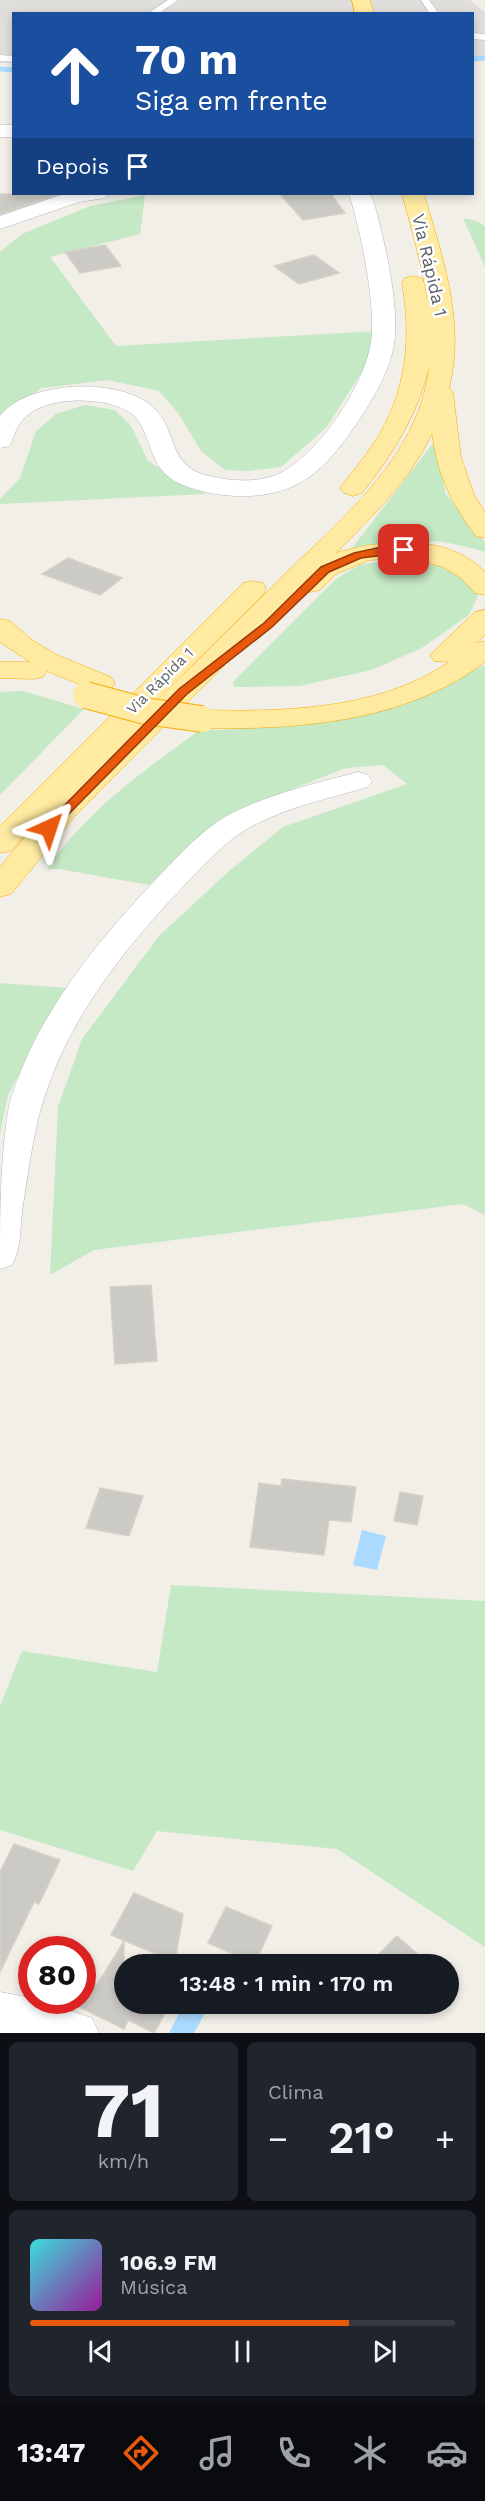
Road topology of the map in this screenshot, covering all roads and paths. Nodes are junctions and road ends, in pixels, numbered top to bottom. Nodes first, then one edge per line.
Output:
1 (174, 0) edge
2 (154, 12) edge
3 (87, 195) edge
4 (360, 195) edge
5 (391, 195) edge
6 (413, 195) edge
7 (0, 223) edge
8 (440, 379) junction
9 (0, 441) edge
10 (485, 530) edge
11 (485, 587) edge
12 (485, 618) edge
13 (2, 636) edge
14 (485, 649) edge
15 (0, 670) edge
16 (33, 671) junction
17 (94, 689) junction
18 (183, 691) junction
19 (209, 712) junction
20 (358, 781) dead end
21 (0, 844) edge
22 (0, 887) edge
23 (0, 1256) edge
24 (0, 2013) edge
25 (76, 2033) edge

1 - 2 lane
3 - 7 street
4 - 9 main road
5 - 21 highway, Via Rápida 1
6 - 8 highway, Via Rápida 1
8 - 10 highway
8 - 18 highway, Via Rápida 1
11 - 18 highway
12 - 19 highway
13 - 16 highway
13 - 17 highway
14 - 19 highway
15 - 16 highway
16 - 17 highway
17 - 19 highway, bridge
18 - 22 highway, Via Rápida 1
20 - 23 street
24 - 25 street

